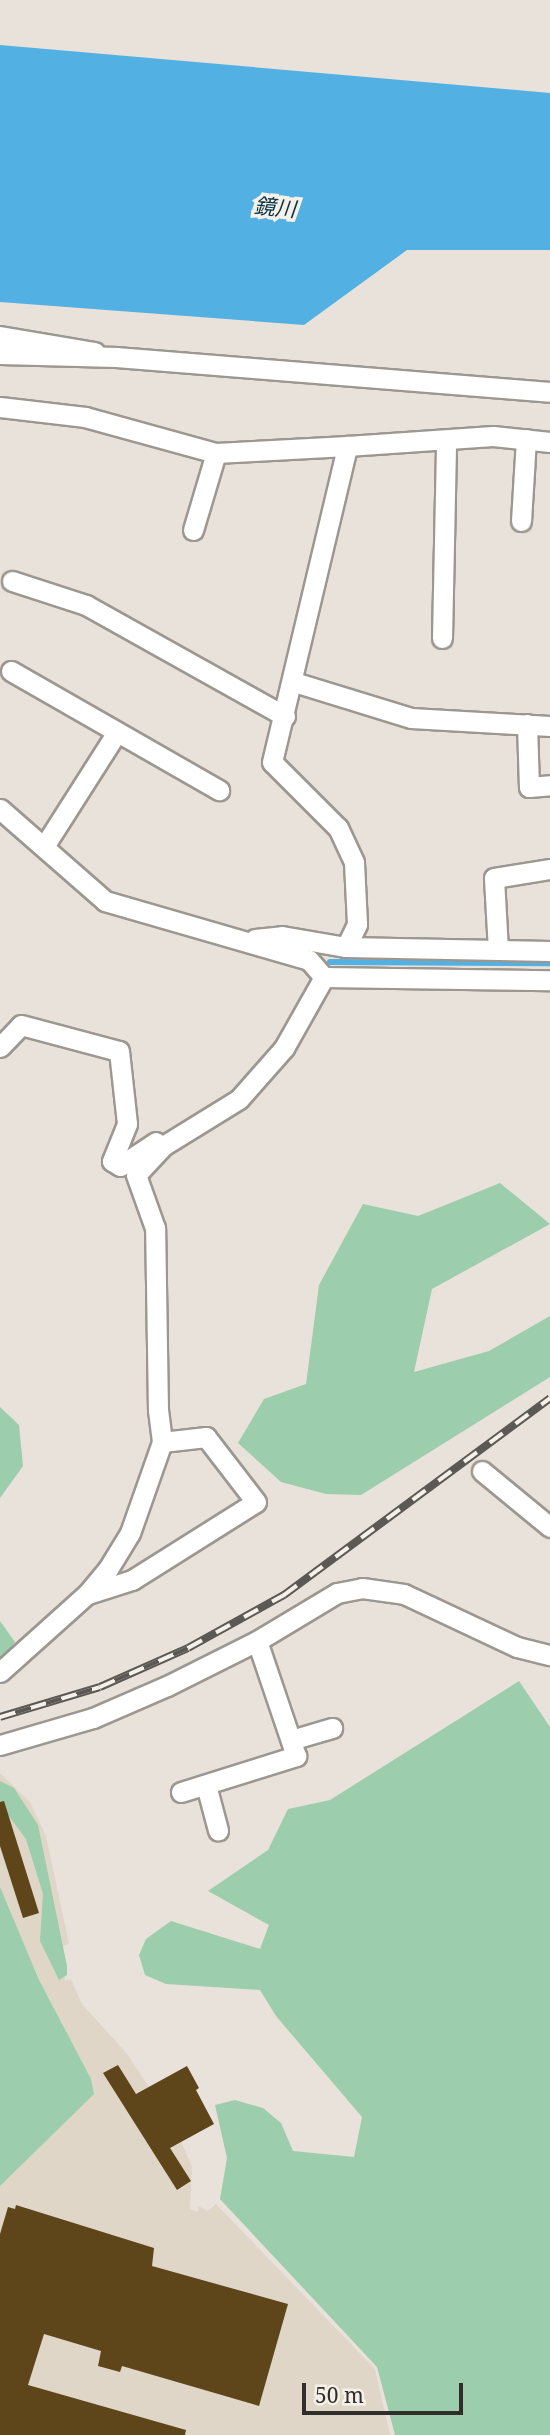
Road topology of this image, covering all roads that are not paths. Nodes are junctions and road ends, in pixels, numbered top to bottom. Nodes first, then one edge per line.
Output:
1 (0, 336) edge
2 (0, 354) edge
3 (116, 357) junction
4 (550, 392) edge
5 (0, 407) edge
6 (526, 439) junction
7 (446, 440) junction
8 (550, 442) edge
9 (347, 446) junction
10 (216, 453) junction
11 (522, 521) dead end
12 (193, 530) dead end
13 (12, 581) dead end
14 (442, 638) dead end
15 (11, 671) dead end
16 (294, 682) junction
17 (285, 716) junction
18 (527, 724) junction
19 (550, 726) edge
20 (117, 732) junction
21 (550, 785) edge
22 (219, 790) dead end
23 (0, 809) edge
24 (46, 845) junction
25 (550, 869) edge
26 (245, 940) junction
27 (346, 947) junction
28 (498, 950) junction
29 (550, 951) edge
30 (324, 977) junction
31 (550, 980) edge
32 (0, 1047) edge
33 (218, 1114) junction
34 (162, 1442) junction
35 (482, 1471) dead end
36 (550, 1527) edge
37 (87, 1594) junction
38 (257, 1641) junction
39 (550, 1655) edge
40 (0, 1672) edge
41 (332, 1728) dead end
42 (291, 1740) junction
43 (0, 1745) edge
44 (206, 1785) junction
45 (181, 1792) dead end
46 (218, 1830) dead end

1 - 3 street
2 - 3 street
3 - 4 street
5 - 10 street
6 - 7 street
6 - 8 street
6 - 11 street
7 - 9 street
7 - 14 street
9 - 10 street
9 - 16 street
10 - 12 street
13 - 17 street
15 - 20 street
16 - 17 street
16 - 18 street
17 - 27 street
18 - 19 street
18 - 21 street
20 - 22 street
20 - 24 street
23 - 24 street
24 - 26 street
25 - 28 street
26 - 27 street
26 - 30 street
27 - 28 street
28 - 29 street
30 - 31 street
30 - 33 street
32 - 33 street
33 - 34 street
34 - 37 street
34 - 37 street
35 - 36 street
37 - 40 street
38 - 39 street
38 - 42 street
38 - 43 street
41 - 42 street
42 - 44 street
44 - 45 street
44 - 46 street

